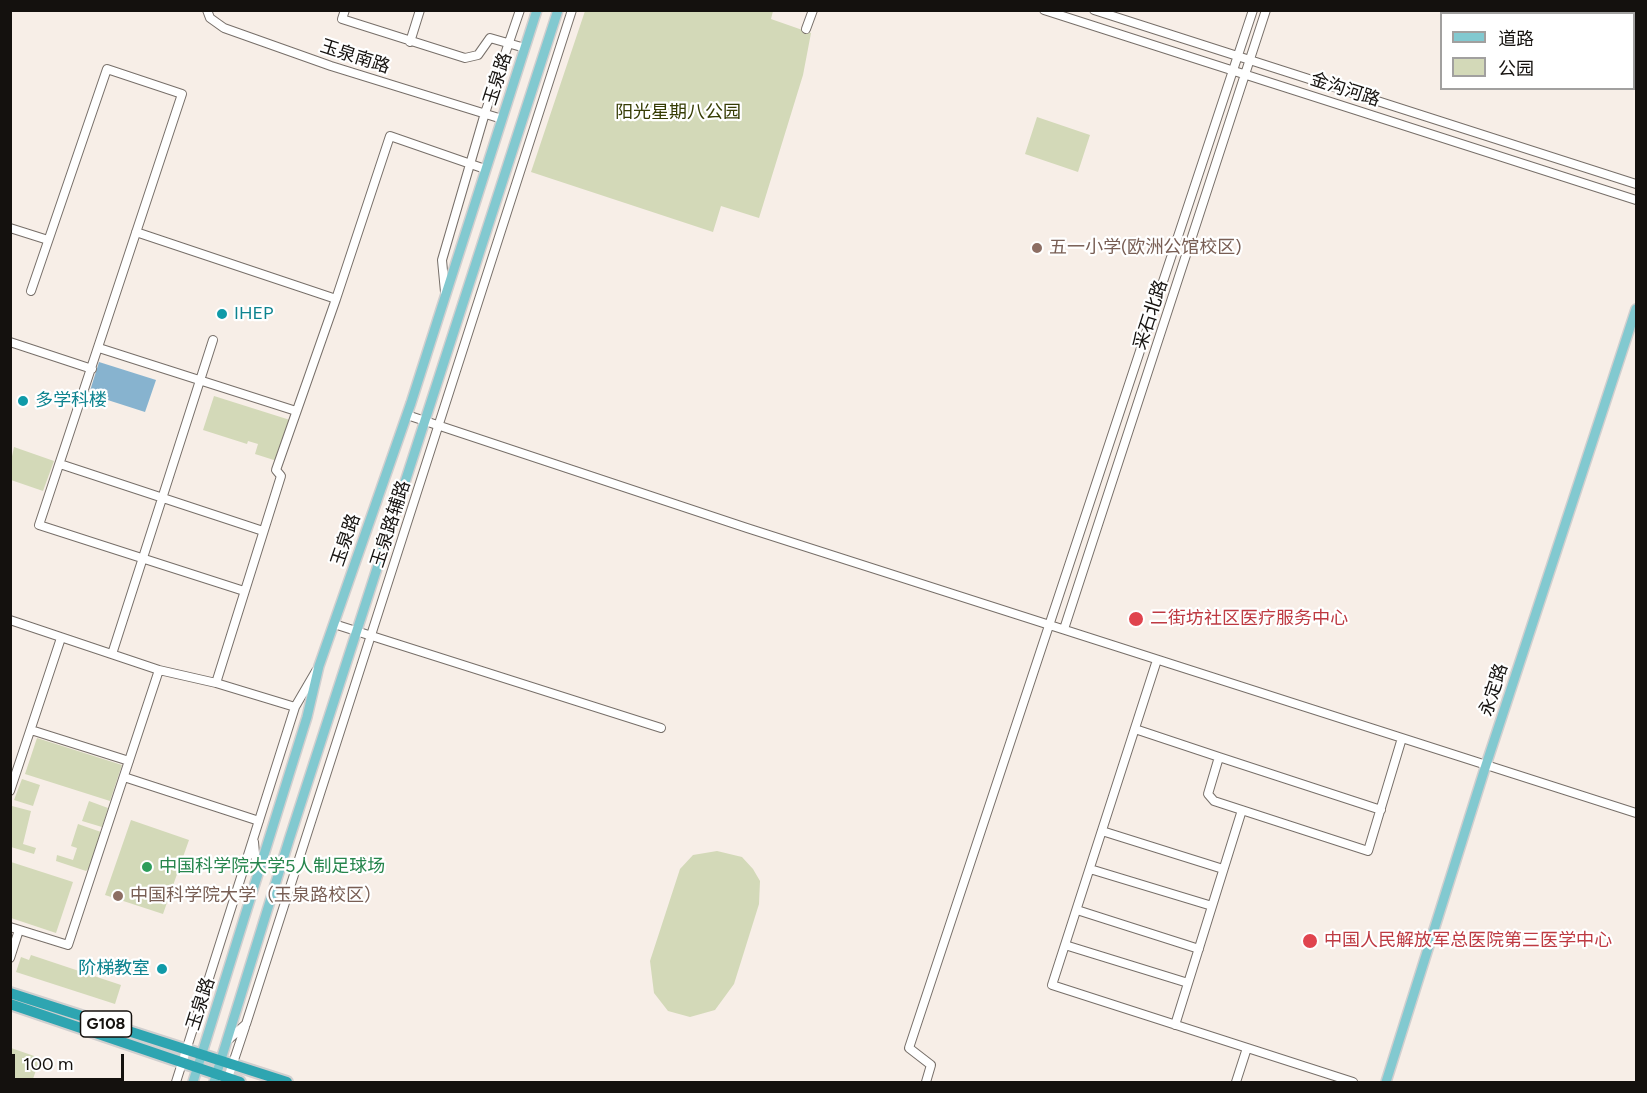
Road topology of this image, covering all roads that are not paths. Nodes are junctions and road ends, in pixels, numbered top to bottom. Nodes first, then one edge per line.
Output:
1 (207, 10) edge
2 (345, 10) edge
3 (420, 10) edge
4 (520, 10) edge
5 (537, 10) edge
6 (558, 10) edge
7 (572, 10) edge
8 (813, 10) edge
9 (1044, 10) edge
10 (1094, 10) edge
11 (1253, 10) edge
12 (1266, 10) edge
13 (806, 29) dead end
14 (410, 42) junction
15 (509, 43) junction
16 (525, 48) junction
17 (1239, 55) junction
18 (1251, 59) junction
19 (1234, 71) junction
20 (1246, 75) junction
21 (485, 113) junction
22 (502, 119) junction
23 (470, 163) junction
24 (485, 169) junction
25 (1636, 184) edge
26 (1636, 200) edge
27 (10, 228) edge
28 (136, 232) junction
29 (48, 240) junction
30 (31, 291) dead end
31 (445, 292) junction
32 (336, 299) junction
33 (1636, 309) edge
34 (213, 340) dead end
35 (10, 342) edge
36 (99, 348) junction
37 (92, 369) junction
38 (200, 380) junction
39 (415, 390) junction
40 (432, 395) junction
41 (296, 411) junction
42 (407, 416) junction
43 (425, 421) junction
44 (439, 426) junction
45 (60, 464) junction
46 (162, 498) junction
47 (263, 531) junction
48 (142, 558) junction
49 (244, 591) junction
50 (10, 620) edge
51 (334, 624) junction
52 (1050, 625) junction
53 (1064, 629) junction
54 (358, 632) junction
55 (371, 636) junction
56 (61, 638) junction
57 (112, 654) junction
58 (1157, 660) junction
59 (319, 666) junction
60 (159, 670) junction
61 (216, 683) junction
62 (295, 707) junction
63 (661, 728) dead end
64 (1135, 729) junction
65 (31, 730) junction
66 (1402, 738) junction
67 (1220, 757) junction
68 (129, 761) junction
69 (1486, 765) junction
70 (124, 777) junction
71 (10, 790) edge
72 (1242, 810) junction
73 (1381, 810) junction
74 (1636, 813) edge
75 (259, 821) junction
76 (1102, 831) junction
77 (254, 837) junction
78 (1090, 869) junction
79 (1223, 869) junction
80 (257, 876) junction
81 (1212, 906) junction
82 (1077, 910) junction
83 (15, 929) edge
84 (1065, 945) junction
85 (1199, 949) junction
86 (10, 958) edge
87 (1188, 983) junction
88 (10, 993) edge
89 (10, 1004) edge
90 (246, 1024) junction
91 (1175, 1025) junction
92 (228, 1040) junction
93 (1247, 1048) junction
94 (185, 1050) junction
95 (201, 1055) junction
96 (221, 1061) junction
97 (182, 1064) junction
98 (232, 1065) junction
99 (197, 1069) junction
100 (221, 1080) edge
101 (176, 1083) edge
102 (193, 1083) edge
103 (240, 1083) edge
104 (287, 1083) edge
105 (926, 1083) edge
106 (1236, 1083) edge
107 (1353, 1083) edge
108 (1386, 1083) edge

1 - 21 street, 玉泉南路
2 - 14 street
3 - 14 street
4 - 15 street
5 - 16 main road, 玉泉路
6 - 40 main road, 玉泉路
7 - 44 street, 玉泉路辅路
8 - 13 street
9 - 19 street, 金沟河路
10 - 17 street, 金沟河路
11 - 17 street, 采石北路
12 - 18 street, 采石北路
14 - 15 street
15 - 16 street
15 - 21 street
16 - 22 main road, 玉泉路
17 - 18 street, 金沟河路
17 - 19 street, 采石北路
18 - 20 street, 采石北路
18 - 25 street, 金沟河路
19 - 20 street, 金沟河路
19 - 52 street, 采石北路
20 - 26 street, 金沟河路
20 - 53 street, 采石北路
21 - 22 street, 玉泉南路
21 - 23 street
22 - 24 main road, 玉泉路
23 - 24 street
23 - 31 street
23 - 32 street
24 - 31 main road, 玉泉路
27 - 29 street
28 - 29 street
28 - 32 street
28 - 36 street
29 - 30 street
31 - 39 main road, 玉泉路
32 - 41 street
33 - 69 main road, 永定路
34 - 38 street
35 - 37 street
36 - 37 street
36 - 38 street
37 - 45 street
38 - 41 street
38 - 46 street
39 - 40 main road
39 - 42 main road, 玉泉路
40 - 43 main road, 玉泉路
41 - 47 street
42 - 43 street
42 - 51 main road, 玉泉路
43 - 44 street
43 - 54 main road, 玉泉路
44 - 52 street
44 - 55 street, 玉泉路辅路
45 - 46 street
45 - 48 street
46 - 47 street
46 - 48 street
47 - 49 street
48 - 49 street
48 - 57 street
49 - 61 street
50 - 56 street
51 - 54 street
51 - 59 main road, 玉泉路
52 - 53 street
52 - 105 street, 采石北路
53 - 58 street
54 - 55 street
54 - 92 main road, 玉泉路
55 - 63 street
55 - 90 street, 玉泉路辅路
56 - 57 street
56 - 65 street
57 - 60 street
58 - 64 street
58 - 66 street
59 - 62 street
59 - 80 main road, 玉泉路
60 - 61 street
60 - 68 street
61 - 62 street
62 - 75 street
64 - 67 street
64 - 76 street
65 - 68 street
65 - 71 street
66 - 69 street
66 - 73 street
67 - 72 street
67 - 73 street
68 - 70 street
69 - 74 street
69 - 108 main road, 永定路
70 - 75 street
70 - 83 street
72 - 73 street
72 - 79 street
75 - 77 street
76 - 78 street
76 - 79 street
77 - 80 street
77 - 94 street
78 - 81 street
78 - 82 street
79 - 81 street
80 - 95 main road, 玉泉路
81 - 85 street
82 - 84 street
82 - 85 street
83 - 86 street
84 - 87 street
84 - 91 street
85 - 87 street
87 - 91 street
88 - 94 highway, G108
89 - 97 highway, G108
90 - 92 street
90 - 98 street
91 - 93 street
92 - 96 main road, 玉泉路
93 - 106 street
93 - 107 street
94 - 95 highway, G108
94 - 97 street
95 - 96 highway, G108
95 - 99 main road, 玉泉路
96 - 98 highway, G108
96 - 100 main road, 玉泉路
97 - 99 highway, G108
97 - 101 street
98 - 100 street
98 - 104 highway, G108
99 - 100 highway, G108
99 - 102 main road, 玉泉路
100 - 103 highway, G108

